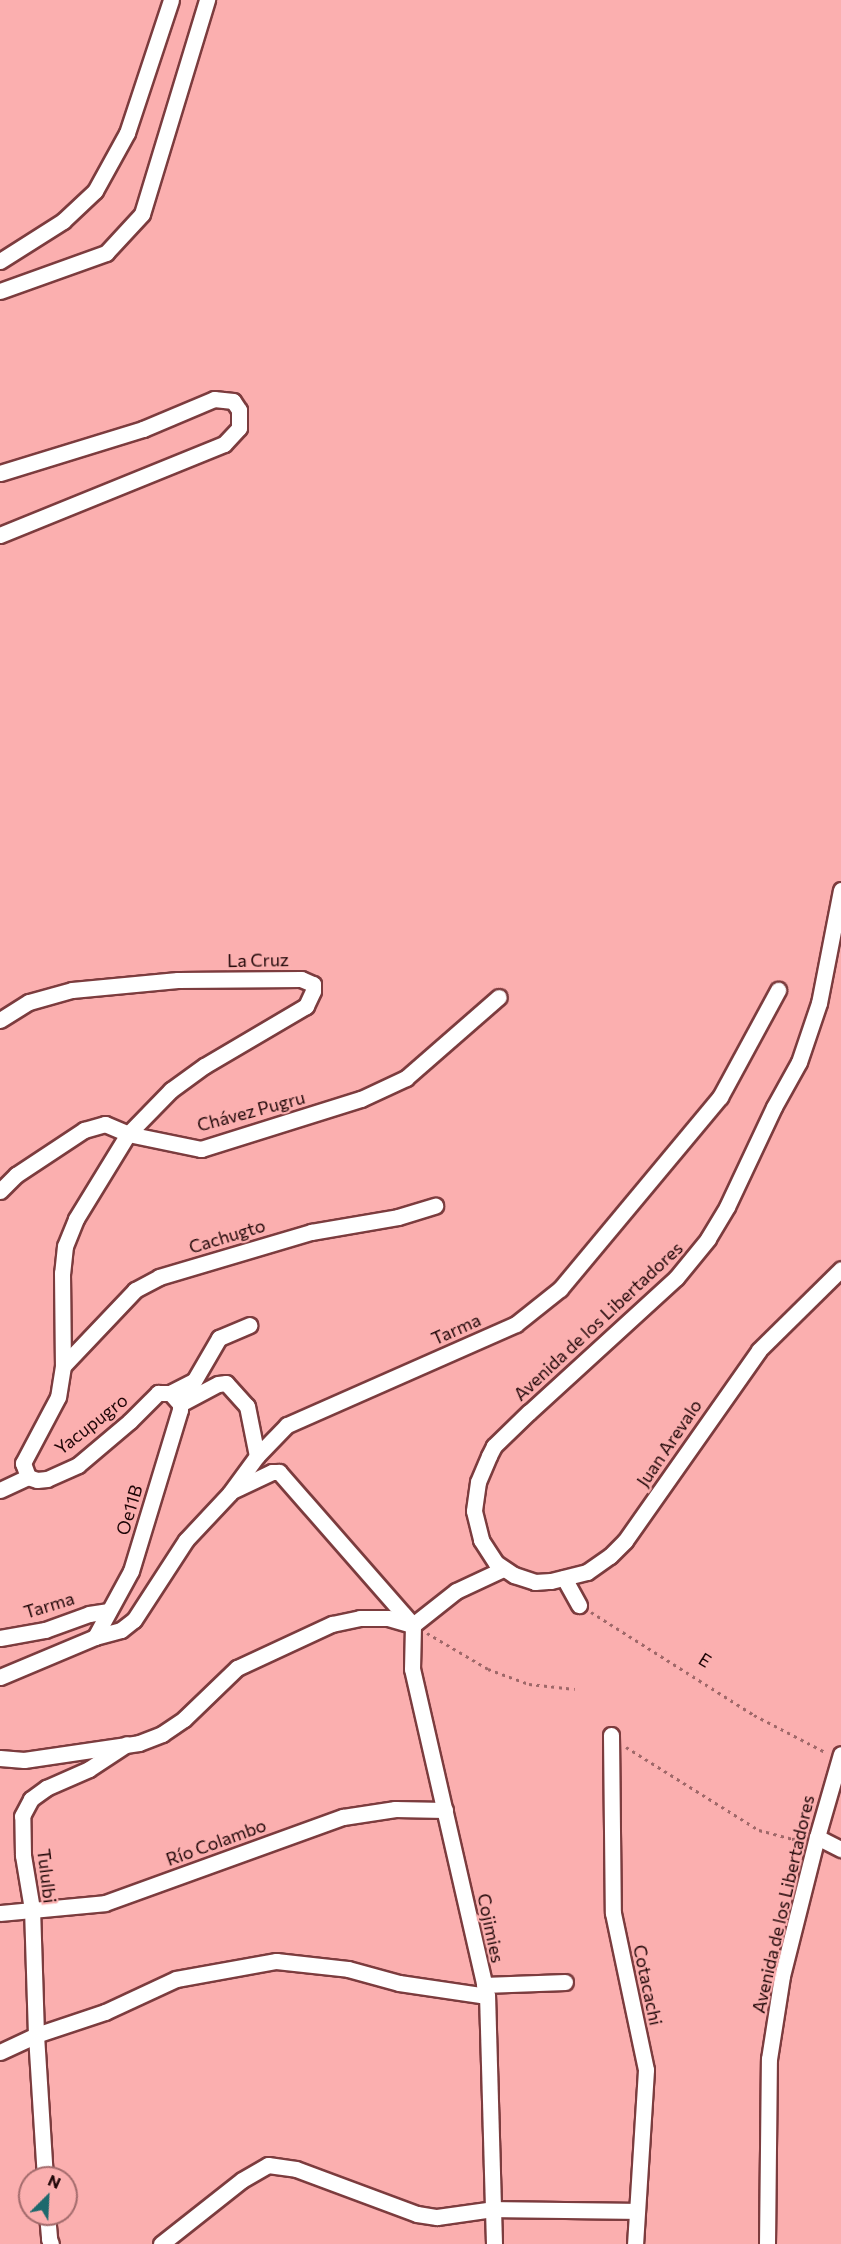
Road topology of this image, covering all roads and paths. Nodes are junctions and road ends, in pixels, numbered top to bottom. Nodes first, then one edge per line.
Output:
1 (171, 0) edge
2 (207, 0) edge
3 (0, 261) edge
4 (0, 291) edge
5 (0, 472) edge
6 (0, 535) edge
7 (841, 890) edge
8 (778, 990) dead end
9 (499, 997) dead end
10 (0, 1020) edge
11 (128, 1134) junction
12 (0, 1191) edge
13 (435, 1206) dead end
14 (841, 1269) edge
15 (249, 1325) dead end
16 (63, 1366) junction
17 (175, 1399) junction
18 (257, 1456) junction
19 (28, 1477) junction
20 (0, 1490) edge
21 (230, 1492) junction
22 (503, 1569) junction
23 (564, 1578) junction
24 (579, 1605) joint
25 (109, 1611) junction
26 (413, 1625) junction
27 (95, 1636) junction
28 (0, 1638) edge
29 (0, 1677) edge
30 (575, 1689) dead end
31 (611, 1735) dead end
32 (127, 1744) junction
33 (623, 1746) dead end
34 (840, 1757) edge
35 (0, 1758) edge
36 (445, 1809) junction
37 (817, 1838) junction
38 (841, 1849) edge
39 (32, 1909) junction
40 (0, 1913) edge
41 (565, 1982) dead end
42 (485, 1990) junction
43 (36, 2035) junction
44 (0, 2052) edge
45 (44, 2166) edge
46 (494, 2209) junction
47 (635, 2211) junction
48 (47, 2226) edge
49 (51, 2244) edge
50 (161, 2244) edge
51 (494, 2244) edge
52 (635, 2244) edge
53 (766, 2244) edge

1 - 3 street
2 - 4 street
5 - 6 street
7 - 22 street, Avenida de los Libertadores
8 - 18 street, Tarma
9 - 11 street, Chávez Pugru
10 - 11 street, La Cruz
11 - 12 street, Chávez Pugru
11 - 16 street
13 - 16 street, Cachugto
14 - 23 street, Juan Arevalo
15 - 17 street
16 - 19 street
17 - 18 street
17 - 19 street, Yacupugro
17 - 25 street, Oe11B
18 - 21 street, Tarma
19 - 20 street, Yacupugro
21 - 26 street
21 - 27 street, Tarma
22 - 23 street, Juan Arevalo
22 - 26 street
23 - 24 street
24 - 34 path, E
25 - 27 street, Oe11B
25 - 28 street, Tarma
26 - 30 path
26 - 32 street
26 - 36 street, Cojimies
27 - 29 street, Tarma
31 - 47 street, Cotacachi
32 - 35 street
32 - 39 street, Tululbi
33 - 37 path
34 - 37 street, Avenida de los Libertadores
36 - 39 street, Río Colambo
36 - 42 street, Cojimies
37 - 38 street
37 - 53 street, Avenida de los Libertadores
39 - 40 street, Río Colambo
39 - 43 street, Tululbi
41 - 42 street
42 - 43 street
42 - 46 street, Cojimies
43 - 44 street
43 - 45 street, Tululbi
46 - 47 street
46 - 50 street
46 - 51 street, Cojimies
47 - 52 street, Cotacachi
48 - 49 street

